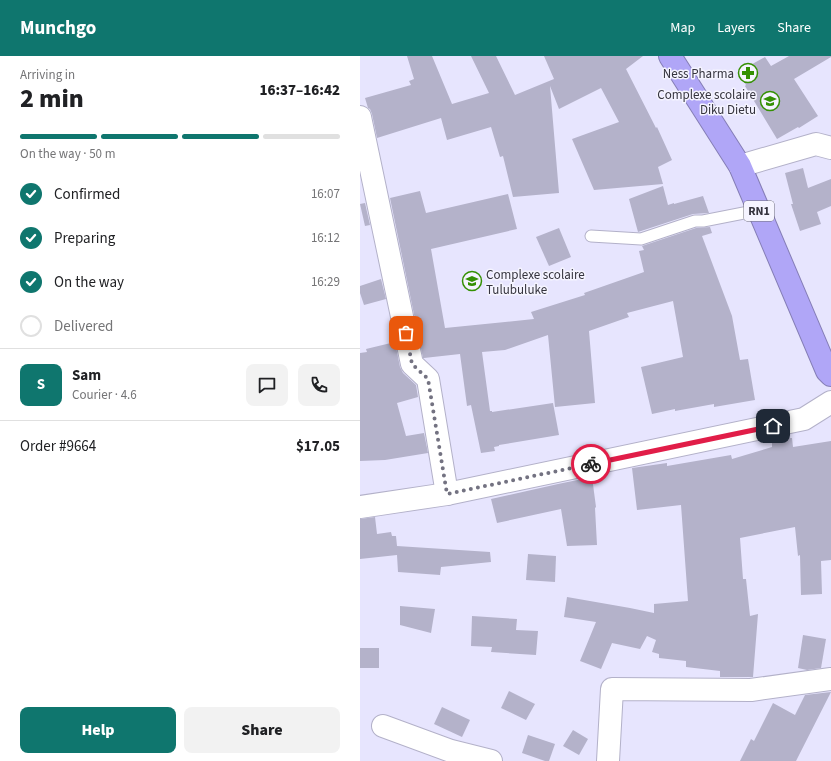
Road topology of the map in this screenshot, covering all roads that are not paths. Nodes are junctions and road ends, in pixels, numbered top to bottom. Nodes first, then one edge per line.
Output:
1 (670, 56) edge
2 (360, 117) edge
3 (831, 148) edge
4 (740, 166) junction
5 (758, 210) junction
6 (591, 236) dead end
7 (831, 375) edge
8 (831, 402) edge
9 (447, 494) junction
10 (360, 507) edge
11 (831, 679) edge
12 (383, 726) dead end
13 (491, 761) edge
14 (608, 761) edge

1 - 4 highway, RN1
2 - 9 street
3 - 4 street
4 - 5 highway, RN1
5 - 6 lane
5 - 7 highway, RN1
8 - 9 street
9 - 10 street
11 - 14 street
12 - 13 street

